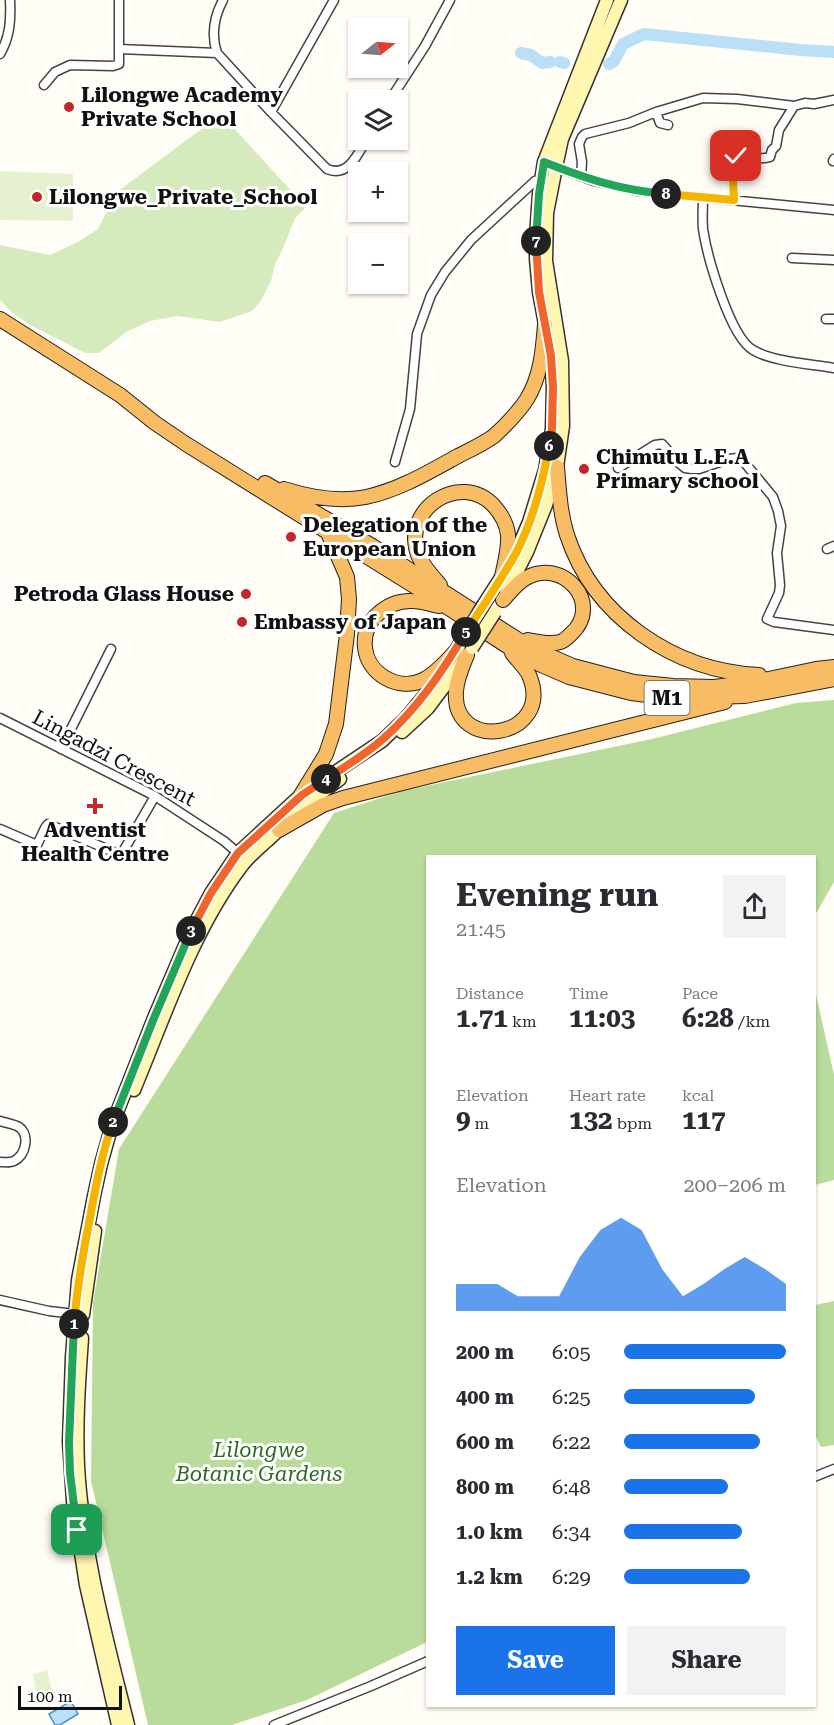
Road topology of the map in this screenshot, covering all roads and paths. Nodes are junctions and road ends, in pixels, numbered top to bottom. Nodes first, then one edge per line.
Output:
1 (10, 0) edge
2 (119, 0) edge
3 (223, 0) edge
4 (334, 0) edge
5 (450, 0) edge
6 (607, 0) edge
7 (621, 0) edge
8 (595, 30) junction
9 (120, 49) junction
10 (217, 53) junction
11 (0, 54) edge
12 (44, 85) dead end
13 (396, 90) edge
14 (834, 100) edge
15 (794, 106) junction
16 (271, 112) junction
17 (656, 112) junction
18 (668, 125) dead end
19 (360, 150) edge
20 (550, 165) junction
21 (581, 176) junction
22 (535, 181) junction
23 (703, 197) junction
24 (734, 200) junction
25 (834, 210) edge
26 (792, 258) dead end
27 (834, 260) edge
28 (539, 292) junction
29 (0, 319) edge
30 (545, 324) junction
31 (834, 368) edge
32 (116, 393) junction
33 (395, 462) dead end
34 (618, 468) dead end
35 (551, 469) junction
36 (265, 483) junction
37 (328, 533) junction
38 (370, 552) junction
39 (502, 576) junction
40 (503, 600) junction
41 (452, 604) junction
42 (834, 630) edge
43 (512, 643) junction
44 (111, 649) dead end
45 (463, 650) junction
46 (834, 667) edge
47 (783, 676) junction
48 (834, 679) edge
49 (745, 696) junction
50 (0, 718) edge
51 (61, 749) junction
52 (302, 795) junction
53 (155, 796) junction
54 (0, 829) edge
55 (279, 830) junction
56 (238, 853) junction
57 (0, 1121) edge
58 (0, 1162) edge
59 (0, 1300) edge
60 (75, 1314) junction
61 (834, 1469) edge
62 (816, 1475) edge
63 (426, 1662) edge
64 (118, 1725) edge
65 (128, 1725) edge
66 (274, 1725) edge

1 - 11 street
2 - 9 street
3 - 10 street
4 - 16 street
5 - 13 street
6 - 8 main road
7 - 20 main road
8 - 20 main road
8 - 22 main road
9 - 10 street
9 - 12 street
10 - 16 street
14 - 15 street
15 - 17 street
15 - 24 street
16 - 19 street
17 - 18 street
17 - 21 street
20 - 21 street
20 - 28 main road
20 - 35 main road
21 - 23 street
22 - 28 main road
22 - 33 street
23 - 24 street
23 - 31 street
24 - 25 street
26 - 27 street
28 - 30 main road
29 - 32 highway, M1
30 - 35 main road
30 - 36 highway
32 - 36 highway, M1
32 - 37 highway, M1
34 - 42 street
35 - 39 main road
35 - 40 main road
35 - 47 highway
36 - 38 highway, M1
37 - 38 highway, M1
37 - 52 highway
38 - 41 highway, M1
39 - 41 highway
39 - 45 main road, bridge
40 - 43 highway
40 - 45 main road, bridge
41 - 43 highway, M1
41 - 45 highway
43 - 45 highway
43 - 47 highway, M1
43 - 49 highway, M1
44 - 51 street
45 - 52 main road
45 - 55 main road
46 - 47 highway, M1
48 - 49 highway, M1
49 - 55 highway
50 - 51 street, Lingadzi Crescent
51 - 53 street, Lingadzi Crescent
52 - 56 main road
53 - 54 street
53 - 56 street, Lingadzi Crescent
55 - 65 main road
56 - 60 main road
57 - 58 street
59 - 60 street
60 - 64 main road
61 - 62 street
63 - 66 street

